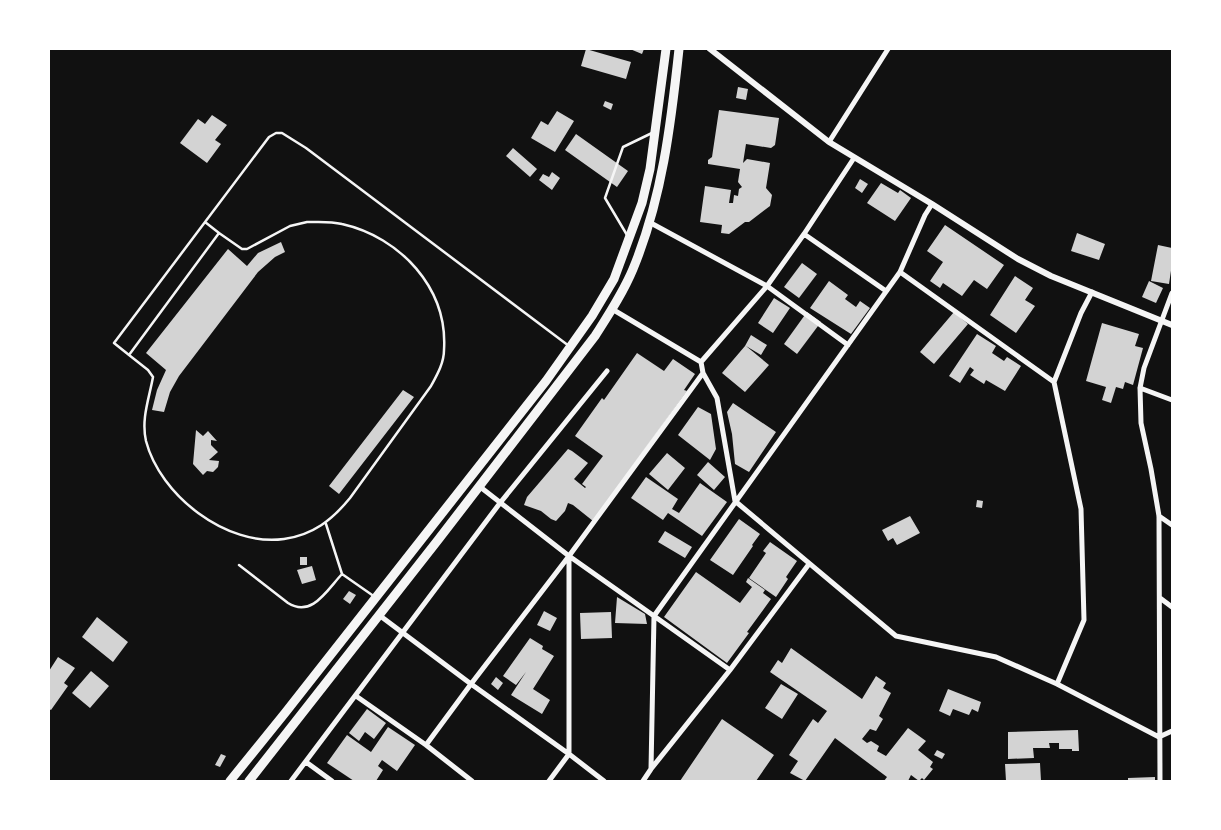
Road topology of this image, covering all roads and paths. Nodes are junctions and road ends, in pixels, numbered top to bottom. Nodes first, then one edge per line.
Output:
1 (666, 49) edge
2 (679, 49) edge
3 (710, 49) edge
4 (888, 49) edge
5 (656, 131) junction
6 (828, 142) junction
7 (854, 158) junction
8 (932, 204) junction
9 (205, 222) junction
10 (649, 222) junction
11 (219, 233) junction
12 (804, 234) junction
13 (629, 239) junction
14 (900, 272) junction
15 (767, 286) junction
16 (886, 291) junction
17 (1092, 292) junction
18 (1172, 293) edge
19 (612, 309) junction
20 (1163, 322) junction
21 (1172, 325) edge
22 (848, 345) junction
23 (570, 347) junction
24 (129, 354) junction
25 (701, 362) junction
26 (607, 370) dead end
27 (703, 373) junction
28 (1054, 382) junction
29 (1140, 388) junction
30 (1172, 400) edge
31 (479, 486) junction
32 (736, 501) junction
33 (500, 504) junction
34 (1159, 516) junction
35 (326, 524) junction
36 (1172, 525) edge
37 (569, 556) junction
38 (809, 564) junction
39 (239, 565) dead end
40 (342, 574) junction
41 (376, 598) junction
42 (1160, 598) junction
43 (1172, 607) edge
44 (379, 615) junction
45 (654, 616) junction
46 (402, 633) junction
47 (730, 670) junction
48 (471, 684) junction
49 (1057, 684) junction
50 (356, 696) junction
51 (1172, 731) edge
52 (1159, 737) junction
53 (426, 745) junction
54 (570, 754) junction
55 (306, 762) junction
56 (651, 769) junction
57 (230, 781) edge
58 (249, 781) edge
59 (291, 781) edge
60 (332, 781) edge
61 (472, 781) edge
62 (549, 781) edge
63 (604, 781) edge
64 (643, 781) edge
65 (1160, 781) edge

1 - 5 highway
2 - 10 highway
3 - 6 street
4 - 6 street
5 - 13 highway
5 - 13 lane
6 - 7 street
7 - 8 street
7 - 12 street
8 - 14 street
8 - 17 street
9 - 11 lane
9 - 23 lane
9 - 24 lane
10 - 15 street
10 - 19 highway
11 - 24 lane
11 - 35 lane
12 - 15 street
12 - 16 street
13 - 23 highway
14 - 16 street
14 - 28 street
15 - 22 street
15 - 25 street
16 - 22 street
17 - 20 street
17 - 28 street
18 - 20 street
19 - 25 street
19 - 31 highway
20 - 21 street
20 - 29 street
22 - 32 street
23 - 41 highway
24 - 35 lane
25 - 27 street
26 - 33 street
27 - 32 street
27 - 37 street
28 - 49 street
29 - 30 street
29 - 34 street
31 - 33 street
31 - 44 highway
32 - 38 street
32 - 45 street
33 - 37 street
33 - 46 street
34 - 36 street
34 - 42 street
35 - 40 lane
37 - 45 street
37 - 48 street
37 - 54 street
38 - 47 street
38 - 49 street
39 - 40 lane
40 - 41 lane
41 - 57 highway
42 - 43 street
42 - 52 street
44 - 46 street
44 - 58 highway
45 - 47 street
45 - 56 street
46 - 48 street
46 - 50 street
47 - 56 street
48 - 53 street
48 - 54 street
49 - 52 street
50 - 53 street
50 - 55 street
51 - 52 street
52 - 65 street
53 - 61 street
54 - 62 street
54 - 63 street
55 - 59 street
55 - 60 street
56 - 64 street

